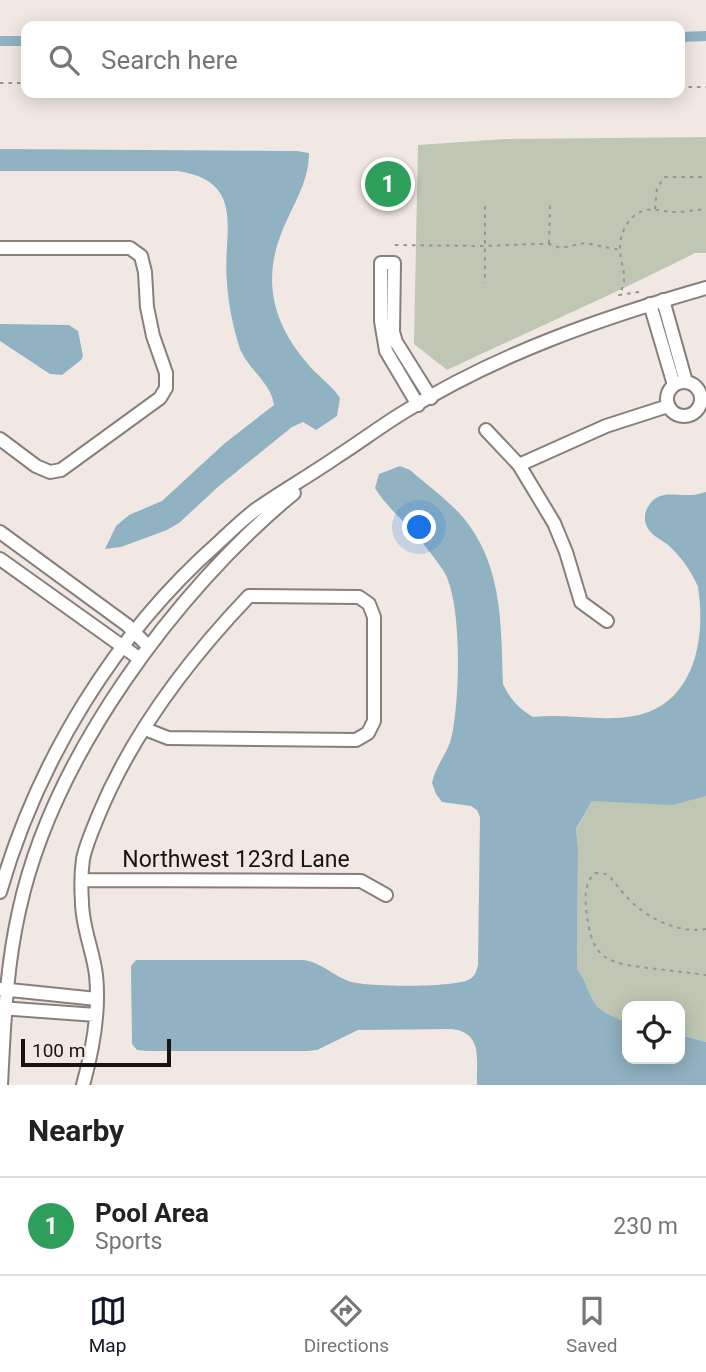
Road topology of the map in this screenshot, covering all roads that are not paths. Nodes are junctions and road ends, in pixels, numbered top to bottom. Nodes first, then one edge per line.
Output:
1 (0, 248) edge
2 (706, 288) edge
3 (663, 300) junction
4 (650, 304) junction
5 (680, 384) junction
6 (703, 394) edge
7 (430, 398) junction
8 (418, 405) junction
9 (668, 406) junction
10 (486, 430) dead end
11 (0, 439) edge
12 (340, 455) junction
13 (519, 466) junction
14 (0, 532) edge
15 (0, 559) edge
16 (607, 621) dead end
17 (134, 632) junction
18 (149, 647) junction
19 (123, 648) junction
20 (140, 659) junction
21 (145, 729) junction
22 (82, 880) junction
23 (0, 892) edge
24 (386, 895) dead end
25 (4, 989) edge
26 (97, 999) junction
27 (2, 1008) edge
28 (96, 1015) junction
29 (1, 1085) edge
30 (83, 1085) edge

1 - 11 street
2 - 3 street
3 - 4 street
3 - 5 street
4 - 5 street
4 - 7 street
5 - 6 street
5 - 9 street
6 - 9 street
7 - 8 street
7 - 8 street
8 - 12 street
9 - 13 street
10 - 13 street
12 - 17 street
12 - 18 street
13 - 16 street
14 - 17 street
15 - 19 street
17 - 18 street
17 - 19 street
18 - 20 street
19 - 20 street
19 - 23 street
20 - 25 street
21 - 21 street
21 - 22 street
22 - 24 street, Northwest 123rd Lane
22 - 26 street
25 - 26 street
25 - 27 street
26 - 28 street
27 - 28 street
27 - 29 street
28 - 30 street

